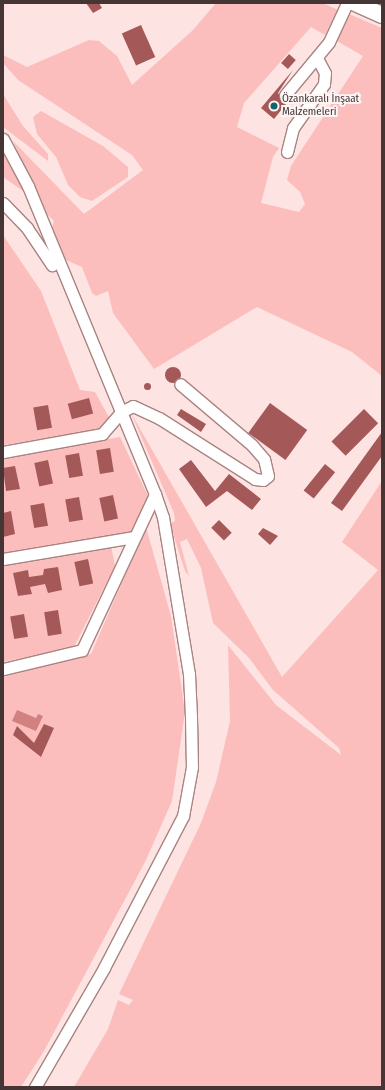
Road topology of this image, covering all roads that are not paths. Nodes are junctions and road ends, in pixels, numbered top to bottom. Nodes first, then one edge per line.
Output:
1 (347, 3) edge
2 (355, 3) edge
3 (382, 15) edge
4 (317, 58) junction
5 (285, 95) dead end
6 (3, 139) edge
7 (287, 152) dead end
8 (3, 203) edge
9 (73, 299) junction
10 (180, 384) dead end
11 (121, 412) junction
12 (3, 452) edge
13 (155, 494) junction
14 (134, 537) junction
15 (3, 559) edge
16 (3, 669) edge
17 (35, 1087) edge

1 - 4 street
2 - 3 highway
4 - 5 street
4 - 7 street
6 - 9 street
8 - 9 street
9 - 11 street
10 - 11 street
11 - 12 street
11 - 13 street
13 - 14 street
13 - 17 street
14 - 15 street
14 - 16 street

